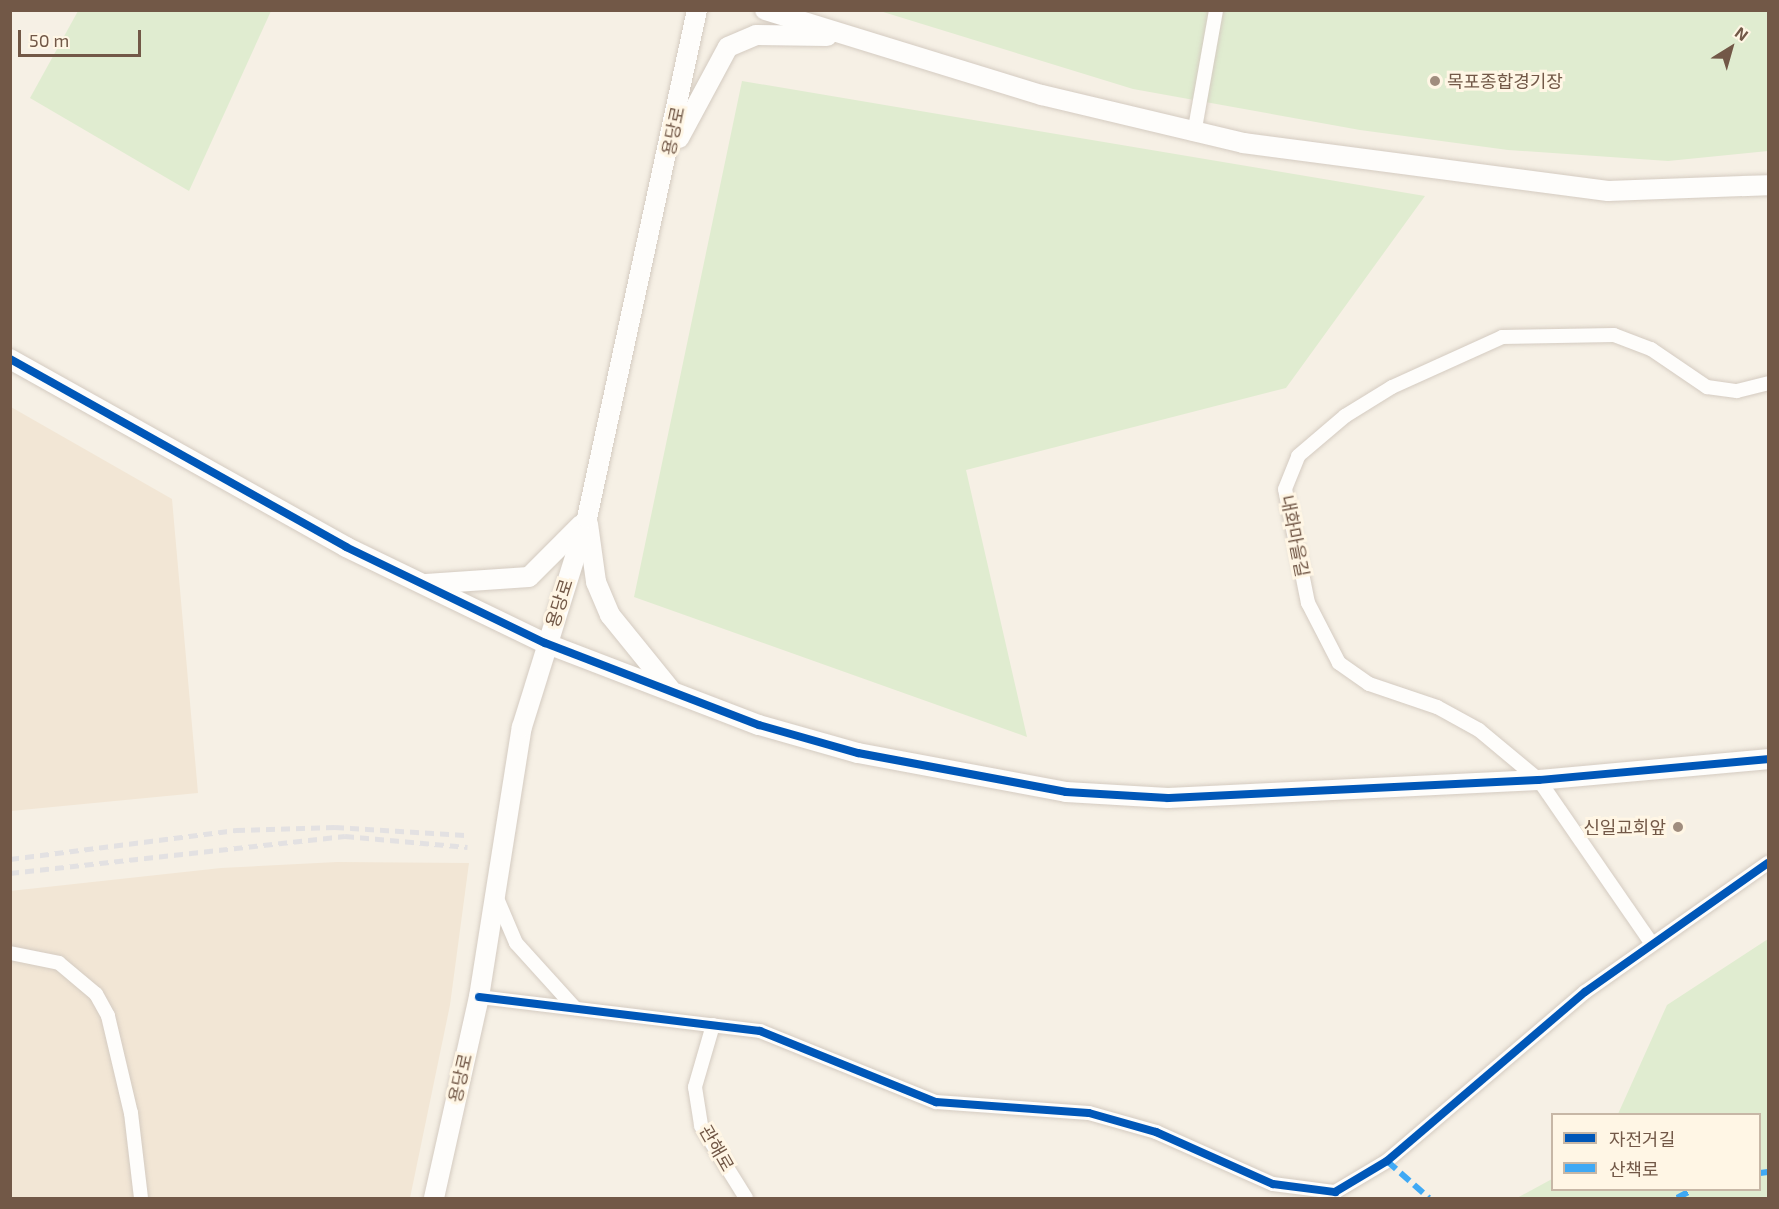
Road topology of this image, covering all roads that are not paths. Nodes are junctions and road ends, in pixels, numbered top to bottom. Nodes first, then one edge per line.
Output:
1 (697, 10) edge
2 (765, 10) edge
3 (807, 10) edge
4 (1216, 10) edge
5 (851, 37) junction
6 (1194, 134) junction
7 (666, 164) junction
8 (1768, 185) edge
9 (10, 358) edge
10 (1768, 383) edge
11 (587, 518) junction
12 (423, 584) junction
13 (545, 643) junction
14 (674, 693) junction
15 (1768, 759) edge
16 (1539, 780) junction
17 (1768, 863) edge
18 (494, 892) junction
19 (1652, 944) junction
20 (10, 953) edge
21 (479, 997) junction
22 (575, 1008) junction
23 (713, 1025) junction
24 (141, 1198) edge
25 (434, 1198) edge
26 (746, 1198) edge

1 - 7 street, 용당로
2 - 5 street
3 - 5 street
4 - 6 street
5 - 6 street
5 - 7 street
6 - 8 street
7 - 11 street, 용당로
9 - 12 street
10 - 16 street, 내화마을길
11 - 12 street
11 - 13 street, 용당로
11 - 14 street
12 - 13 street
13 - 14 street
13 - 18 street, 용당로
14 - 16 street
15 - 16 street
16 - 19 street, 내화마을길
17 - 19 street
18 - 21 street, 용당로
18 - 22 street
19 - 23 street
20 - 24 street
21 - 22 street
21 - 25 street, 용당로
22 - 23 street
23 - 26 street, 관해로

